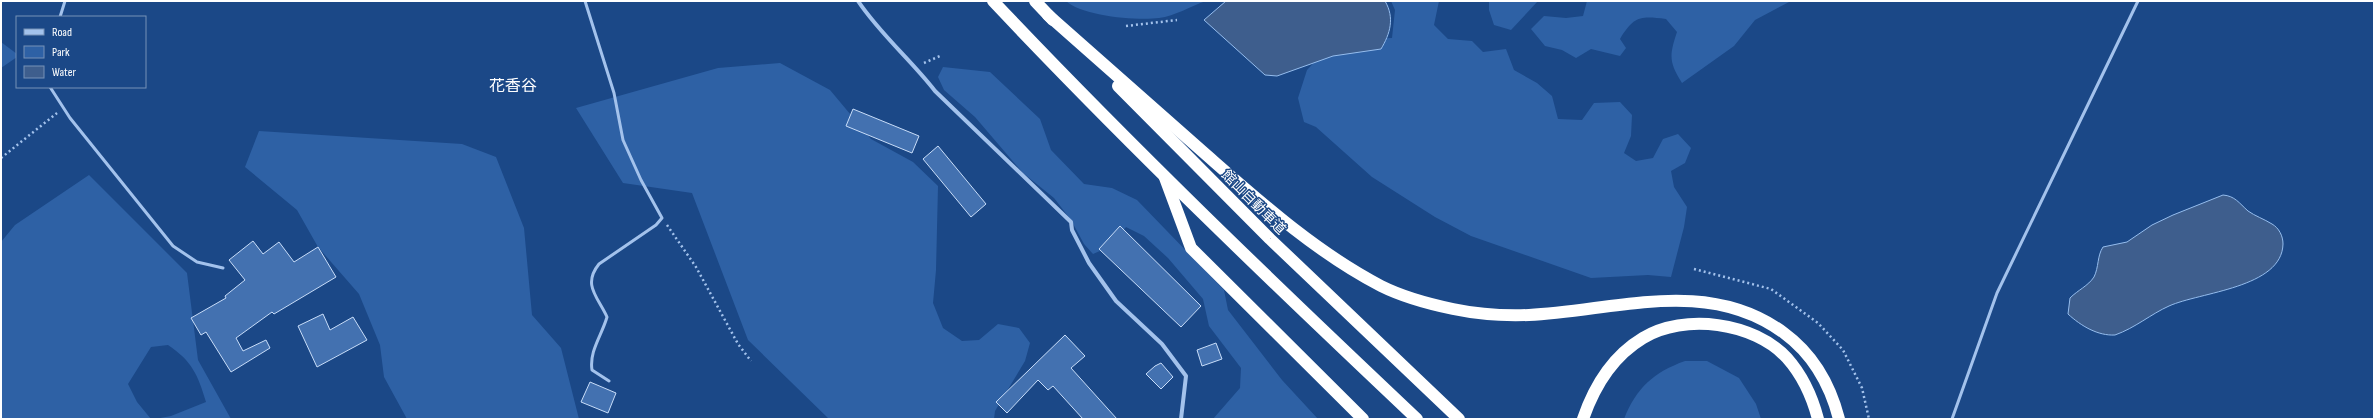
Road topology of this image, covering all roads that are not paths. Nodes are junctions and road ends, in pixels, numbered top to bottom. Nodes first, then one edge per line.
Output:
1 (64, 1) edge
2 (585, 1) edge
3 (858, 1) edge
4 (993, 1) edge
5 (1035, 1) edge
6 (2138, 1) edge
7 (1048, 15) junction
8 (60, 16) edge
9 (51, 88) edge
10 (1164, 175) junction
11 (223, 268) dead end
12 (609, 381) dead end
13 (1181, 419) edge
14 (1363, 419) edge
15 (1417, 419) edge
16 (1459, 419) edge
17 (1583, 419) edge
18 (1818, 419) edge
19 (1839, 419) edge
20 (1952, 419) edge

1 - 8 lane
2 - 12 lane
3 - 13 street
4 - 10 highway
5 - 7 highway, 館山自動車道
6 - 20 lane
7 - 16 highway, 館山自動車道
7 - 19 highway
9 - 11 lane
10 - 14 highway
10 - 15 highway
17 - 18 highway

